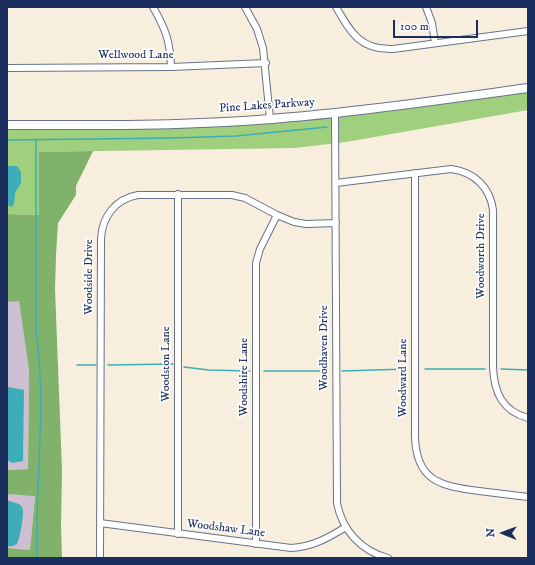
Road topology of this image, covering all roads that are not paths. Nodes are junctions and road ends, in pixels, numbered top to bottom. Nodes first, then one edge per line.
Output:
1 (153, 7) edge
2 (245, 7) edge
3 (336, 7) edge
4 (426, 7) edge
5 (528, 31) edge
6 (435, 43) junction
7 (266, 63) junction
8 (171, 67) junction
9 (7, 68) edge
10 (528, 88) edge
11 (336, 113) junction
12 (270, 119) junction
13 (7, 125) edge
14 (415, 173) junction
15 (336, 183) junction
16 (178, 194) junction
17 (277, 215) junction
18 (336, 223) junction
19 (528, 418) edge
20 (528, 497) edge
21 (100, 523) junction
22 (346, 527) junction
23 (178, 534) junction
24 (256, 544) junction
25 (100, 558) edge
26 (388, 558) edge

1 - 8 street
2 - 7 street
3 - 6 street
4 - 6 street
5 - 6 street
7 - 8 street, Wellwood Lane
7 - 12 street
8 - 9 street, Wellwood Lane
10 - 11 street, Pine Lakes Parkway
11 - 12 street, Pine Lakes Parkway
11 - 15 street, Woodhaven Drive
12 - 13 street, Pine Lakes Parkway
14 - 15 street, Woodworth Drive
14 - 19 street, Woodworth Drive
14 - 20 street, Woodward Lane
15 - 18 street, Woodhaven Drive
16 - 17 street, Woodside Drive
16 - 21 street, Woodside Drive
16 - 23 street, Woodston Lane
17 - 18 street, Woodside Drive
17 - 24 street, Woodshire Lane
18 - 22 street, Woodhaven Drive
21 - 23 street, Woodshaw Lane
21 - 25 street, Woodside Drive
22 - 24 street, Woodshaw Lane
22 - 26 street, Woodhaven Drive
23 - 24 street, Woodshaw Lane

